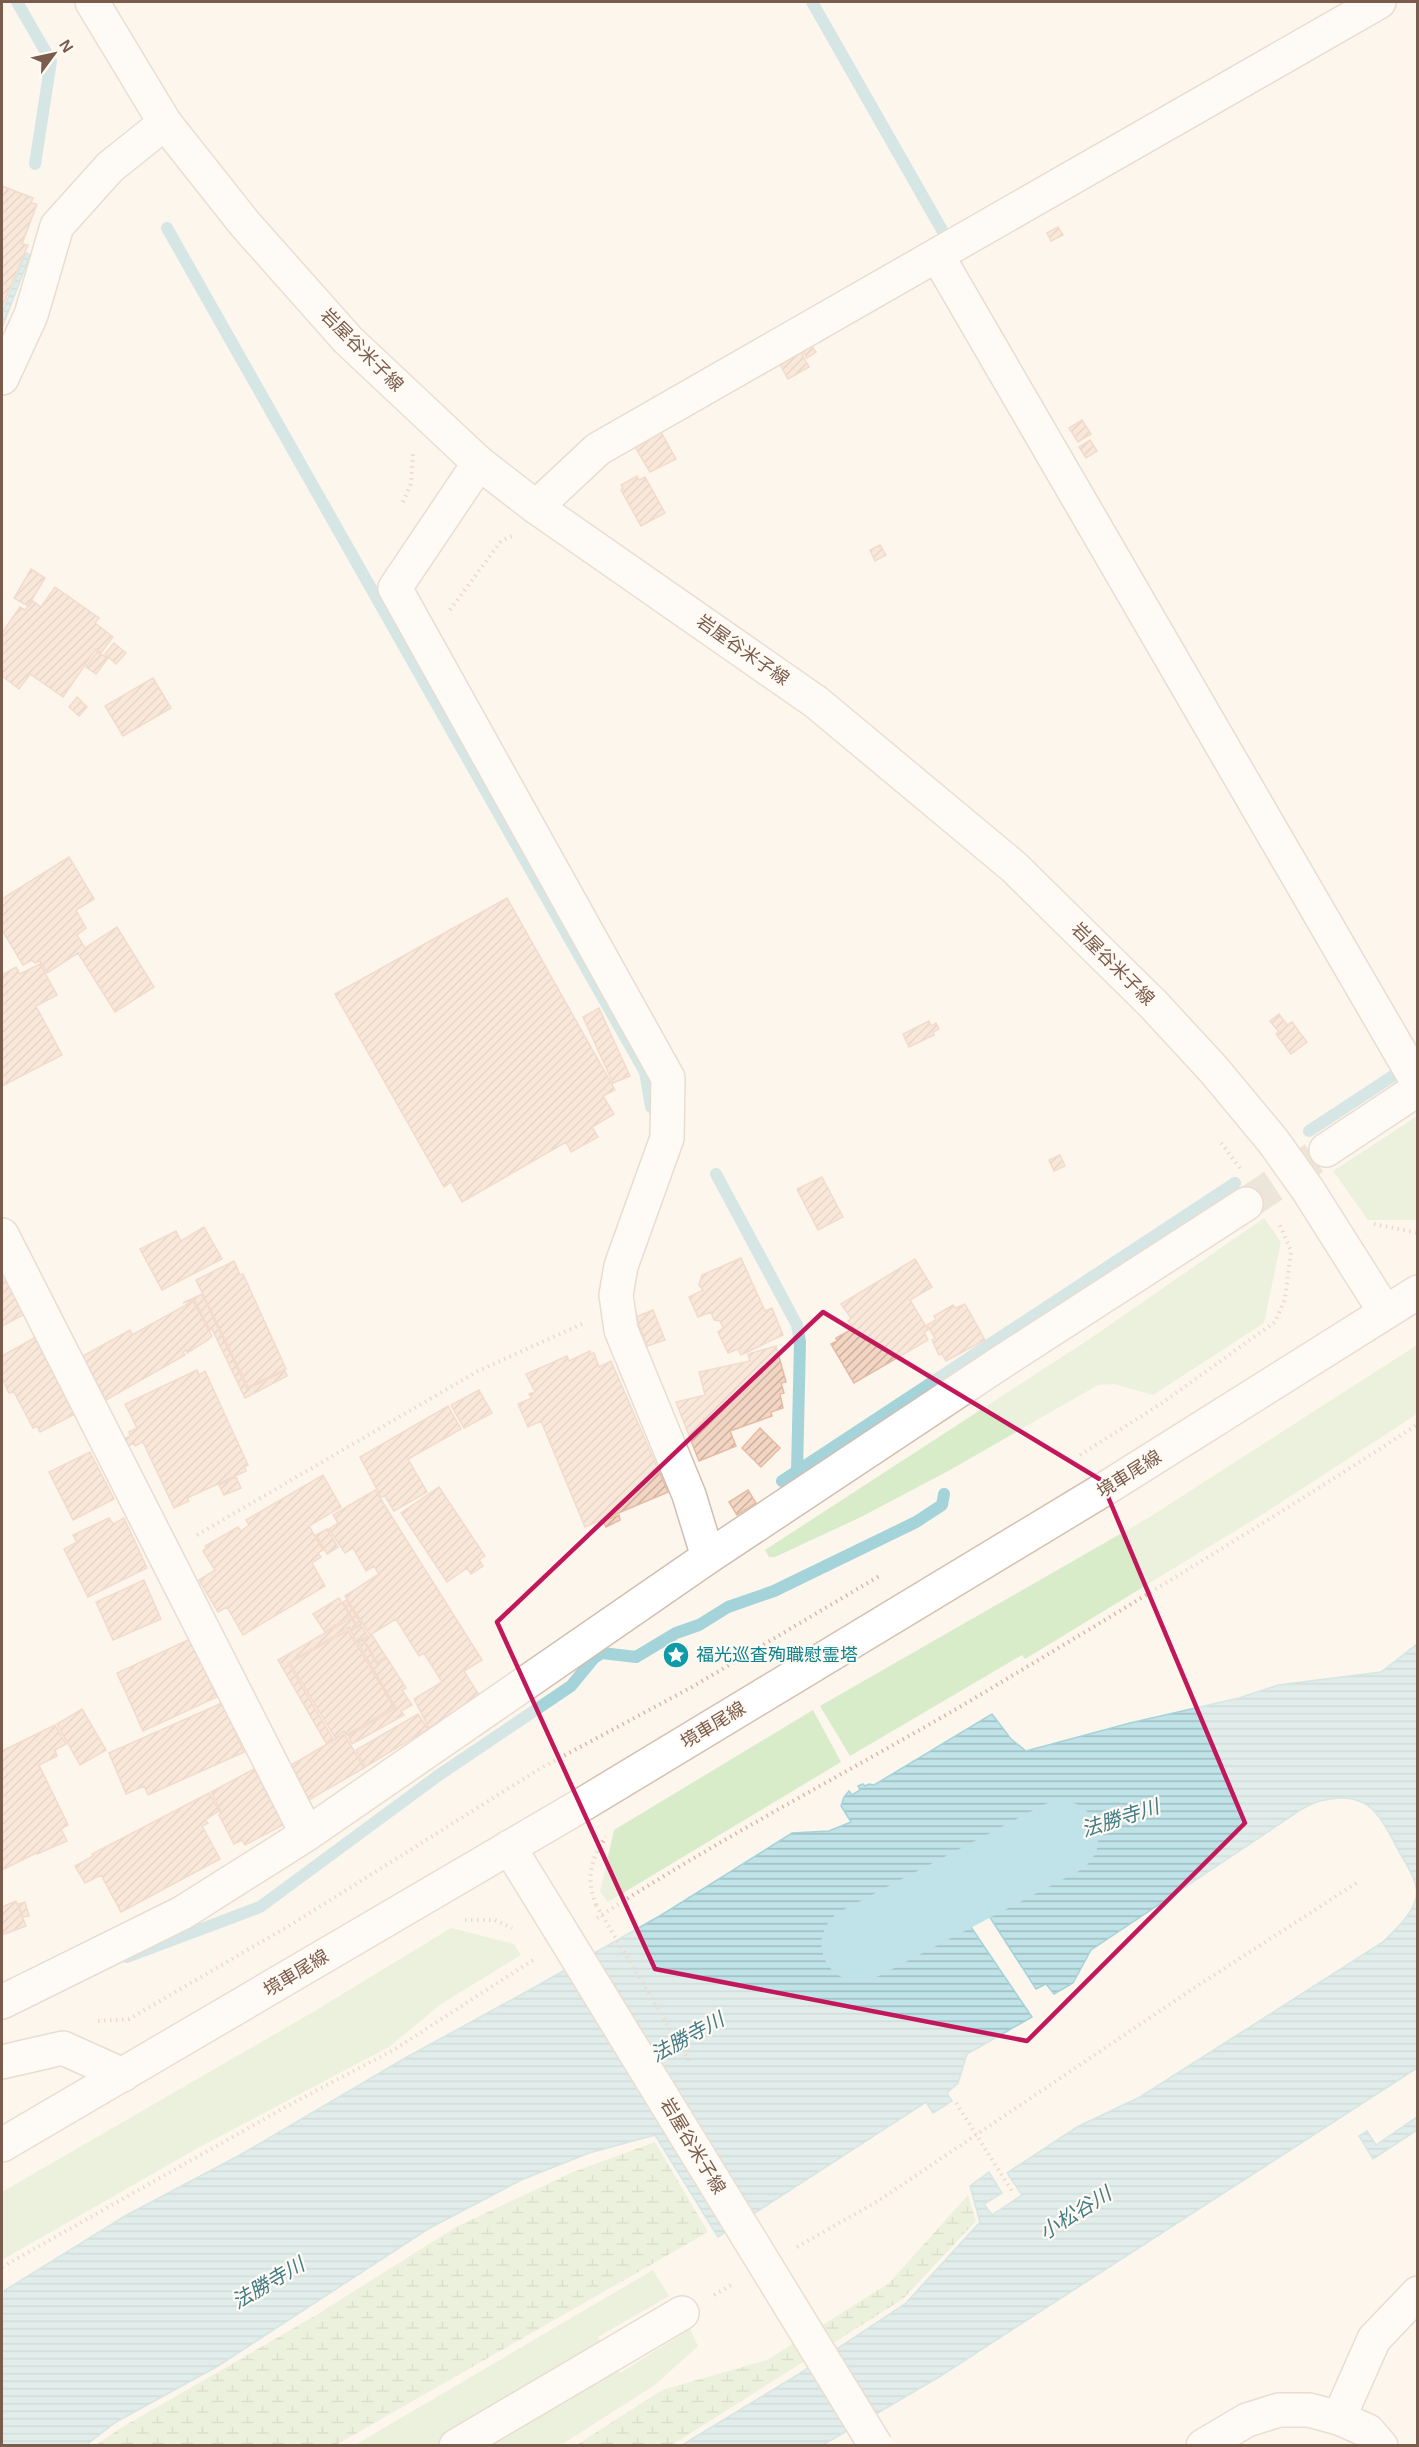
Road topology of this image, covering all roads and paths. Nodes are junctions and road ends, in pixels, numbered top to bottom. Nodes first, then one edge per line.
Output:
1 (92, 2) edge
2 (1379, 2) edge
3 (165, 123) junction
4 (937, 255) junction
5 (2, 378) edge
6 (479, 463) junction
7 (536, 507) junction
8 (517, 536) dead end
9 (446, 615) dead end
10 (1418, 1083) edge
11 (1418, 1089) edge
12 (1216, 1137) dead end
13 (1326, 1150) tunnel mouth
14 (1242, 1171) dead end
15 (1246, 1204) tunnel mouth
16 (1276, 1218) dead end
17 (1378, 1224) dead end
18 (1418, 1233) edge
19 (2, 1234) edge
20 (1418, 1292) edge
21 (618, 1308) junction
22 (1385, 1312) junction
23 (1418, 1424) edge
24 (1072, 1461) dead end
25 (165, 1554) junction
26 (708, 1557) junction
27 (882, 1575) dead end
28 (610, 1832) dead end
29 (307, 1834) junction
30 (509, 1847) junction
31 (1358, 1882) dead end
32 (596, 1905) dead end
33 (461, 1920) dead end
34 (591, 1922) dead end
35 (513, 1928) dead end
36 (550, 1941) junction
37 (2, 2002) edge
38 (94, 2021) dead end
39 (2, 2062) edge
40 (123, 2075) junction
41 (956, 2103) dead end
42 (976, 2134) junction
43 (2, 2145) edge
44 (1012, 2191) dead end
45 (787, 2253) dead end
46 (2, 2267) edge
47 (737, 2281) dead end
48 (1418, 2293) edge
49 (682, 2313) joint
50 (1339, 2418) junction
51 (456, 2445) edge
52 (876, 2445) edge
53 (1203, 2445) edge
54 (1381, 2445) edge

1 - 3 street, 岩屋谷米子線
2 - 4 street
3 - 5 street
3 - 6 street, 岩屋谷米子線
4 - 7 street
4 - 10 street
6 - 7 street, 岩屋谷米子線
6 - 21 street
7 - 22 street, 岩屋谷米子線
8 - 9 path
11 - 13 street
12 - 14 path
15 - 26 street
16 - 24 path
17 - 18 path
19 - 25 street
20 - 22 street, 境車尾線
21 - 25 path
21 - 26 street
22 - 30 street, 境車尾線
23 - 34 path
25 - 29 street
26 - 29 street
27 - 38 path
28 - 32 path
29 - 37 street
30 - 36 street, 岩屋谷米子線
30 - 40 street, 境車尾線
31 - 42 path
33 - 35 path
36 - 46 path
36 - 52 street, 岩屋谷米子線, bridge
39 - 40 street
40 - 43 street, 境車尾線
41 - 42 path
42 - 44 path
42 - 45 path
47 - 49 path
48 - 50 street
49 - 51 street
50 - 53 street
50 - 54 street

